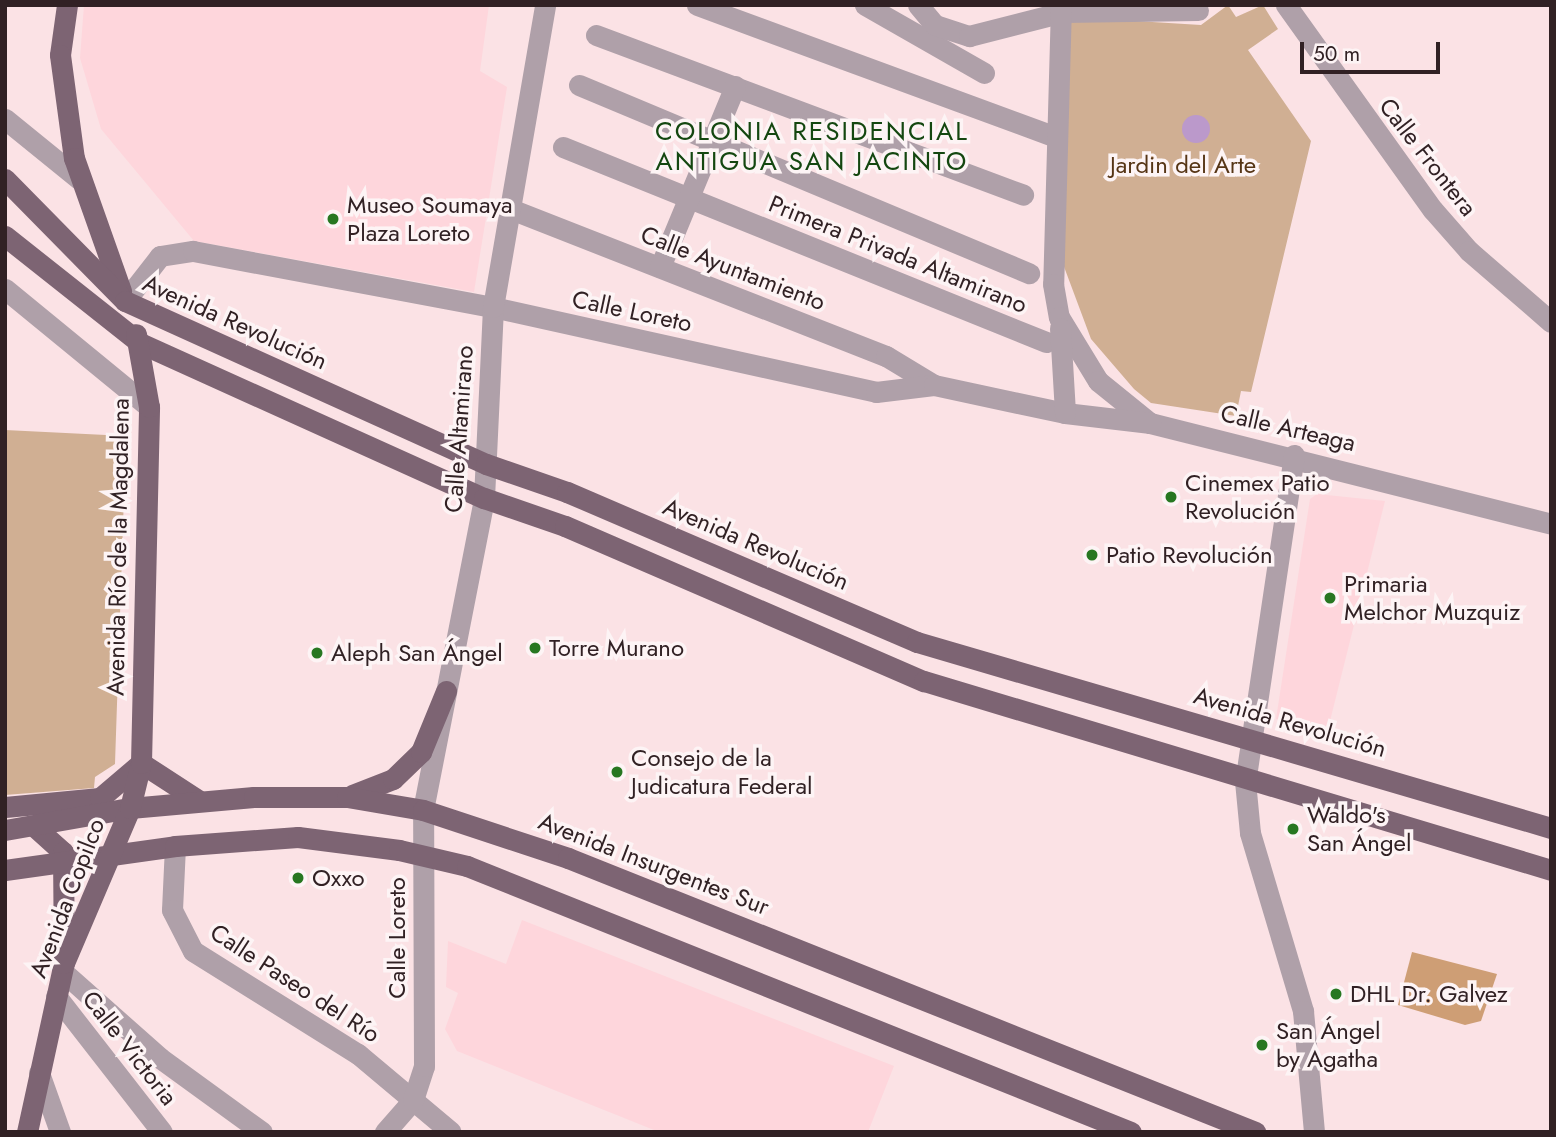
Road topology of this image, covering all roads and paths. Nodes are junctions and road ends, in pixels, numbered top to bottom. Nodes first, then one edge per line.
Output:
1 (66, 5) edge
2 (545, 5) edge
3 (697, 5) edge
4 (865, 5) edge
5 (918, 5) edge
6 (1286, 5) edge
7 (1062, 9) edge
8 (1198, 10) dead end
9 (596, 35) dead end
10 (984, 73) dead end
11 (579, 85) dead end
12 (735, 86) junction
13 (5, 119) edge
14 (1056, 137) junction
15 (713, 141) junction
16 (563, 147) dead end
17 (79, 178) junction
18 (5, 179) edge
19 (1023, 195) dead end
20 (691, 199) junction
21 (508, 208) junction
22 (5, 236) edge
23 (660, 267) junction
24 (1029, 273) dead end
25 (5, 289) edge
26 (125, 302) junction
27 (493, 307) junction
28 (1059, 317) junction
29 (1551, 322) edge
30 (1046, 342) dead end
31 (140, 343) junction
32 (934, 385) junction
33 (149, 407) junction
34 (1065, 413) junction
35 (1150, 423) junction
36 (1294, 456) junction
37 (486, 464) junction
38 (484, 498) junction
39 (1551, 524) edge
40 (446, 691) junction
41 (1251, 739) junction
42 (141, 763) junction
43 (1245, 781) junction
44 (347, 797) junction
45 (198, 800) junction
46 (5, 807) edge
47 (130, 808) junction
48 (423, 810) junction
49 (35, 827) junction
50 (1551, 828) edge
51 (5, 830) edge
52 (174, 846) junction
53 (112, 856) junction
54 (423, 856) junction
55 (65, 865) junction
56 (5, 870) edge
57 (1551, 870) edge
58 (63, 967) junction
59 (56, 996) junction
60 (38, 1073) junction
61 (413, 1100) junction
62 (27, 1132) edge
63 (60, 1132) edge
64 (162, 1132) edge
65 (262, 1132) edge
66 (385, 1132) edge
67 (451, 1132) edge
68 (1131, 1132) edge
69 (1255, 1132) edge
70 (1314, 1132) edge

1 - 17 main road, Avenida Río de la Magdalena
2 - 21 street, Calle Altamirano
3 - 14 street
4 - 10 street
5 - 7 street
6 - 29 street, Calle Frontera
7 - 8 street
7 - 14 street, Calle Arteaga
9 - 12 street
11 - 15 street
12 - 15 street
12 - 19 street
13 - 17 street
14 - 28 street, Calle Arteaga
15 - 20 street
15 - 24 street
16 - 20 street, Primera Privada Altamirano
17 - 26 main road, Avenida Río de la Magdalena
18 - 26 main road, Avenida Revolución
20 - 23 street
20 - 30 street, Primera Privada Altamirano
21 - 23 street, Calle Ayuntamiento
21 - 27 street, Calle Altamirano
22 - 31 main road
23 - 32 street, Calle Ayuntamiento
25 - 33 street
26 - 27 street, Calle Loreto
26 - 31 main road, Avenida Río de la Magdalena
26 - 37 main road, Avenida Revolución
27 - 32 street, Calle Loreto
27 - 37 street, Calle Altamirano
28 - 34 street, Calle Arteaga
28 - 35 street, Calle Arteaga
31 - 33 main road, Avenida Río de la Magdalena
31 - 38 main road
32 - 34 street, Calle Loreto
33 - 42 main road, Avenida Río de la Magdalena
34 - 35 street, Calle Loreto
35 - 36 street, Calle Arteaga
36 - 39 street, Calle Arteaga
36 - 41 street
37 - 38 street, Calle Altamirano
37 - 41 main road, Avenida Revolución
38 - 40 street, Calle Altamirano
38 - 43 main road
40 - 44 main road
40 - 48 street, Calle Altamirano
41 - 43 street
41 - 50 main road, Avenida Revolución
42 - 45 main road
42 - 46 main road
42 - 47 main road, Avenida Río de la Magdalena
43 - 57 main road
43 - 70 street
44 - 45 main road, Avenida Insurgentes Sur
44 - 48 main road, Avenida Insurgentes Sur
45 - 47 main road, Avenida Insurgentes Sur
47 - 49 main road, Avenida Insurgentes Sur
47 - 53 main road, Avenida Copilco
48 - 54 street, Calle Altamirano
48 - 69 main road, Avenida Insurgentes Sur
49 - 51 main road, Avenida Insurgentes Sur
49 - 55 main road
52 - 53 main road
52 - 54 main road
52 - 61 street, Calle Paseo del Río
53 - 55 main road
53 - 58 main road, Avenida Copilco
54 - 61 street, Calle Loreto
54 - 68 main road
55 - 56 main road
55 - 58 main road
58 - 59 main road, Avenida Copilco
58 - 65 street
59 - 60 main road, Avenida Copilco
59 - 64 street, Calle Victoria
60 - 62 main road, Avenida Copilco
60 - 63 street
61 - 66 street, Calle Loreto
61 - 67 street, Calle Paseo del Río

